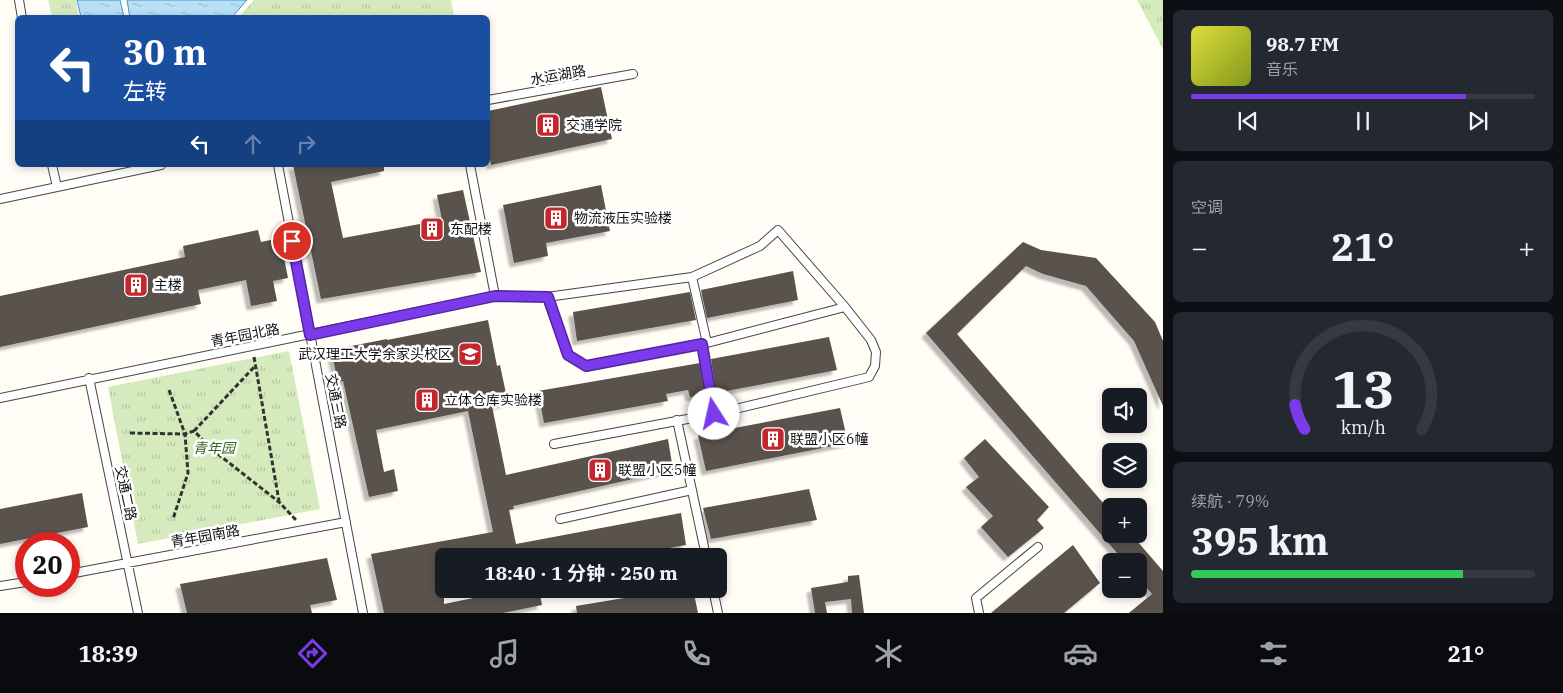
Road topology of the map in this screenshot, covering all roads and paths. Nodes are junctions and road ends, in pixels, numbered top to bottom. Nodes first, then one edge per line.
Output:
1 (19, 0) edge
2 (22, 15) edge
3 (633, 74) dead end
4 (490, 100) edge
5 (52, 167) edge
6 (152, 167) edge
7 (278, 167) edge
8 (470, 167) edge
9 (57, 187) junction
10 (0, 199) edge
11 (692, 278) junction
12 (495, 296) junction
13 (548, 297) junction
14 (845, 307) junction
15 (310, 335) junction
16 (704, 344) junction
17 (253, 346) junction
18 (256, 365) junction
19 (89, 378) junction
20 (169, 390) dead end
21 (0, 398) edge
22 (714, 414) junction
23 (677, 420) junction
24 (194, 431) junction
25 (130, 433) dead end
26 (185, 434) junction
27 (554, 444) dead end
28 (692, 490) junction
29 (279, 502) junction
30 (174, 519) dead end
31 (560, 519) dead end
32 (346, 522) junction
33 (305, 530) junction
34 (1038, 547) dead end
35 (704, 548) edge
36 (128, 563) junction
37 (80, 572) edge
38 (15, 584) edge
39 (0, 586) edge
40 (715, 598) edge
41 (138, 613) edge
42 (363, 613) edge
43 (718, 613) edge
44 (979, 613) edge

1 - 2 lane
3 - 4 lane, 水运湖路
5 - 9 lane
6 - 9 lane
7 - 15 lane, 交通三路
8 - 12 lane
9 - 10 lane
11 - 13 lane, 青年园北路
11 - 14 lane, 青年园北路
11 - 16 lane
12 - 13 lane, 青年园北路
12 - 15 lane, 青年园北路
13 - 16 lane
14 - 16 lane
14 - 22 lane
15 - 17 lane, 青年园北路
15 - 32 lane, 交通三路
16 - 22 lane
17 - 18 path
17 - 19 lane, 青年园北路
18 - 24 path
18 - 29 path
19 - 21 lane, 青年园北路
19 - 36 lane, 交通二路
20 - 26 path
22 - 23 lane
23 - 27 lane
23 - 28 lane
24 - 26 path
24 - 29 path
25 - 26 path
26 - 30 path
28 - 31 lane
28 - 35 lane
29 - 33 path
32 - 33 lane, 青年园南路
32 - 42 lane, 交通三路
33 - 36 lane, 青年园南路
34 - 44 lane
36 - 37 lane, 青年园南路
36 - 41 lane, 交通二路
38 - 39 lane
40 - 43 lane

